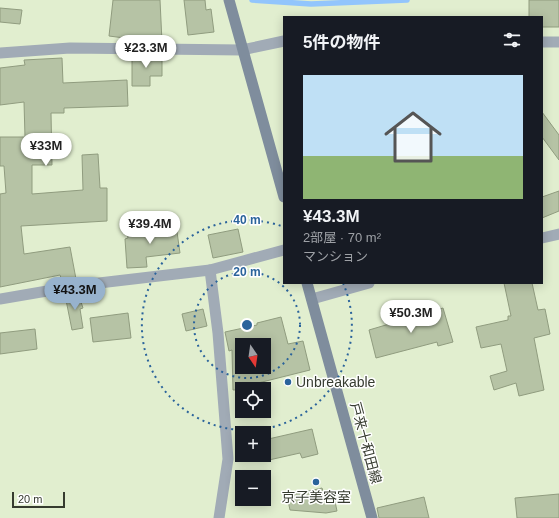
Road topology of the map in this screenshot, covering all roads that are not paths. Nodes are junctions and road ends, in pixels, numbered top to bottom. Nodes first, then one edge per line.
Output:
1 (229, 0) edge
2 (283, 41) edge
3 (543, 42) edge
4 (559, 42) edge
5 (242, 50) junction
6 (0, 54) edge
7 (283, 194) edge
8 (559, 234) edge
9 (543, 238) edge
10 (283, 250) edge
11 (210, 270) junction
12 (307, 284) edge
13 (366, 284) edge
14 (0, 299) edge
15 (312, 300) junction
16 (219, 518) edge
17 (372, 518) edge

1 - 5 main road
2 - 5 street
3 - 4 street
5 - 6 street
5 - 7 main road
8 - 9 street
10 - 11 street
11 - 14 street
11 - 16 street
12 - 15 main road, 戸来十和田線
13 - 15 street
15 - 17 main road, 戸来十和田線

